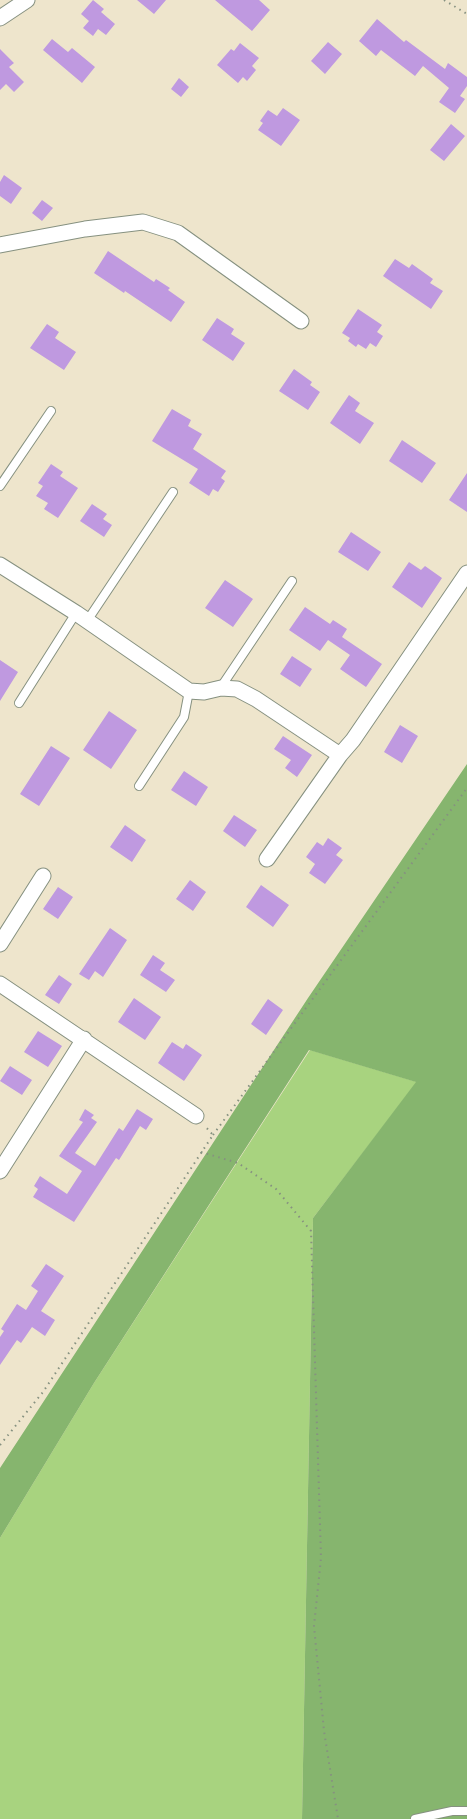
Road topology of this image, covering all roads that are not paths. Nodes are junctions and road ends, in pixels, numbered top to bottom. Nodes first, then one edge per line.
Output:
1 (27, 0) edge
2 (0, 18) edge
3 (0, 246) edge
4 (301, 321) dead end
5 (51, 411) dead end
6 (0, 486) edge
7 (173, 492) dead end
8 (0, 565) edge
9 (467, 573) edge
10 (292, 580) dead end
11 (81, 617) junction
12 (220, 688) junction
13 (189, 691) junction
14 (19, 704) dead end
15 (340, 755) junction
16 (139, 786) dead end
17 (267, 860) dead end
18 (43, 876) dead end
19 (0, 944) edge
20 (0, 984) edge
21 (84, 1039) junction
22 (196, 1116) road end
23 (0, 1171) edge
24 (467, 1811) edge
25 (415, 1819) edge

1 - 2 street
3 - 4 street
5 - 6 lane
7 - 11 lane
8 - 11 street
9 - 15 street
10 - 12 lane
11 - 13 street
11 - 14 lane
12 - 13 street
12 - 15 street
13 - 16 lane
15 - 17 street
18 - 19 street
20 - 21 street
21 - 22 street
21 - 23 street
24 - 25 lane

